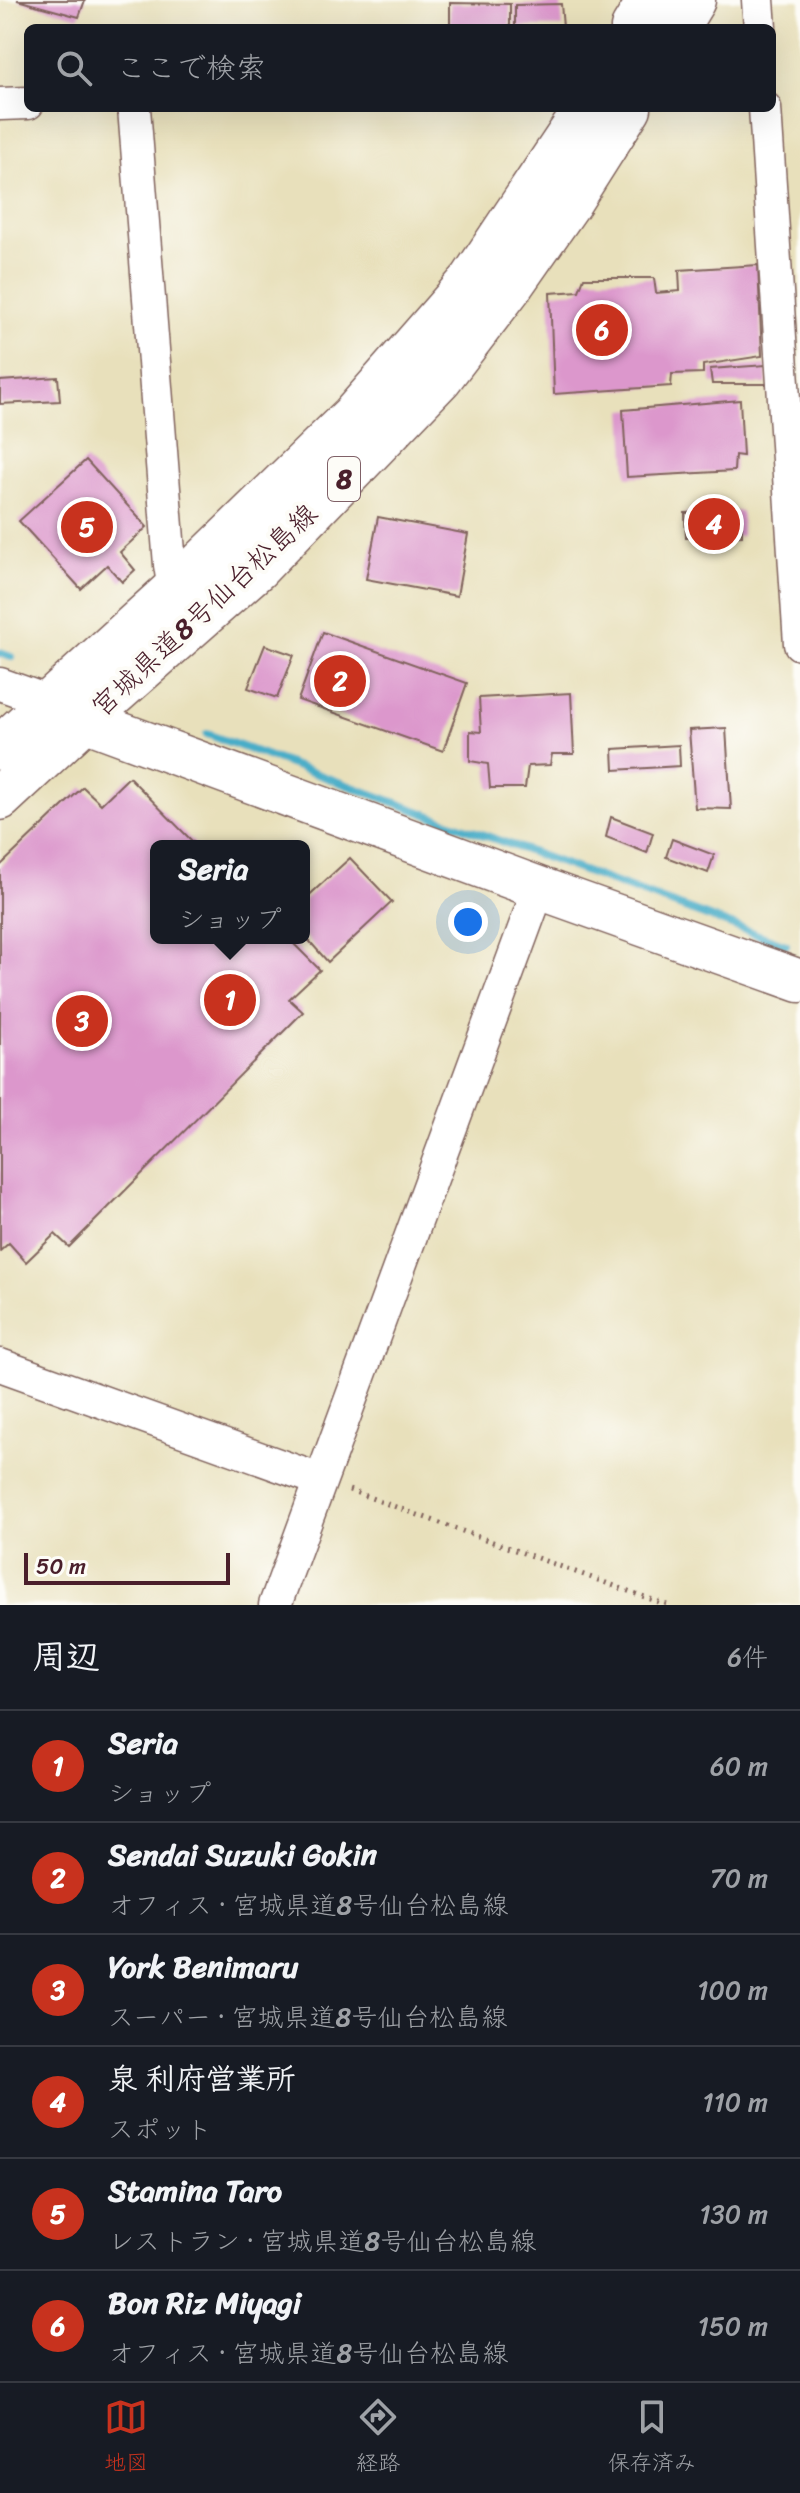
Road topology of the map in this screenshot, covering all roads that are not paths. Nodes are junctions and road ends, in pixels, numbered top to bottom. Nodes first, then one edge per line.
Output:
1 (650, 0) edge
2 (693, 0) edge
3 (758, 0) edge
4 (635, 24) edge
5 (678, 24) edge
6 (760, 24) edge
7 (24, 103) edge
8 (0, 104) edge
9 (134, 112) edge
10 (584, 112) edge
11 (626, 112) edge
12 (765, 112) edge
13 (174, 590) junction
14 (800, 644) edge
15 (0, 684) edge
16 (67, 711) junction
17 (0, 748) edge
18 (0, 798) edge
19 (539, 888) junction
20 (800, 981) edge
21 (0, 1365) edge
22 (320, 1480) junction
23 (275, 1605) edge

1 - 4 main road
2 - 5 main road
3 - 6 street
7 - 8 street
9 - 13 street
10 - 13 main road, 宮城県道8号仙台松島線 / 8
11 - 16 main road, 宮城県道8号仙台松島線 / 8
12 - 14 street
13 - 16 main road, 宮城県道8号仙台松島線 / 8
15 - 16 street
16 - 17 main road, 宮城県道8号仙台松島線 / 8
16 - 18 main road, 宮城県道8号仙台松島線 / 8
16 - 19 street
19 - 20 street
19 - 22 street
21 - 22 street
22 - 23 street

